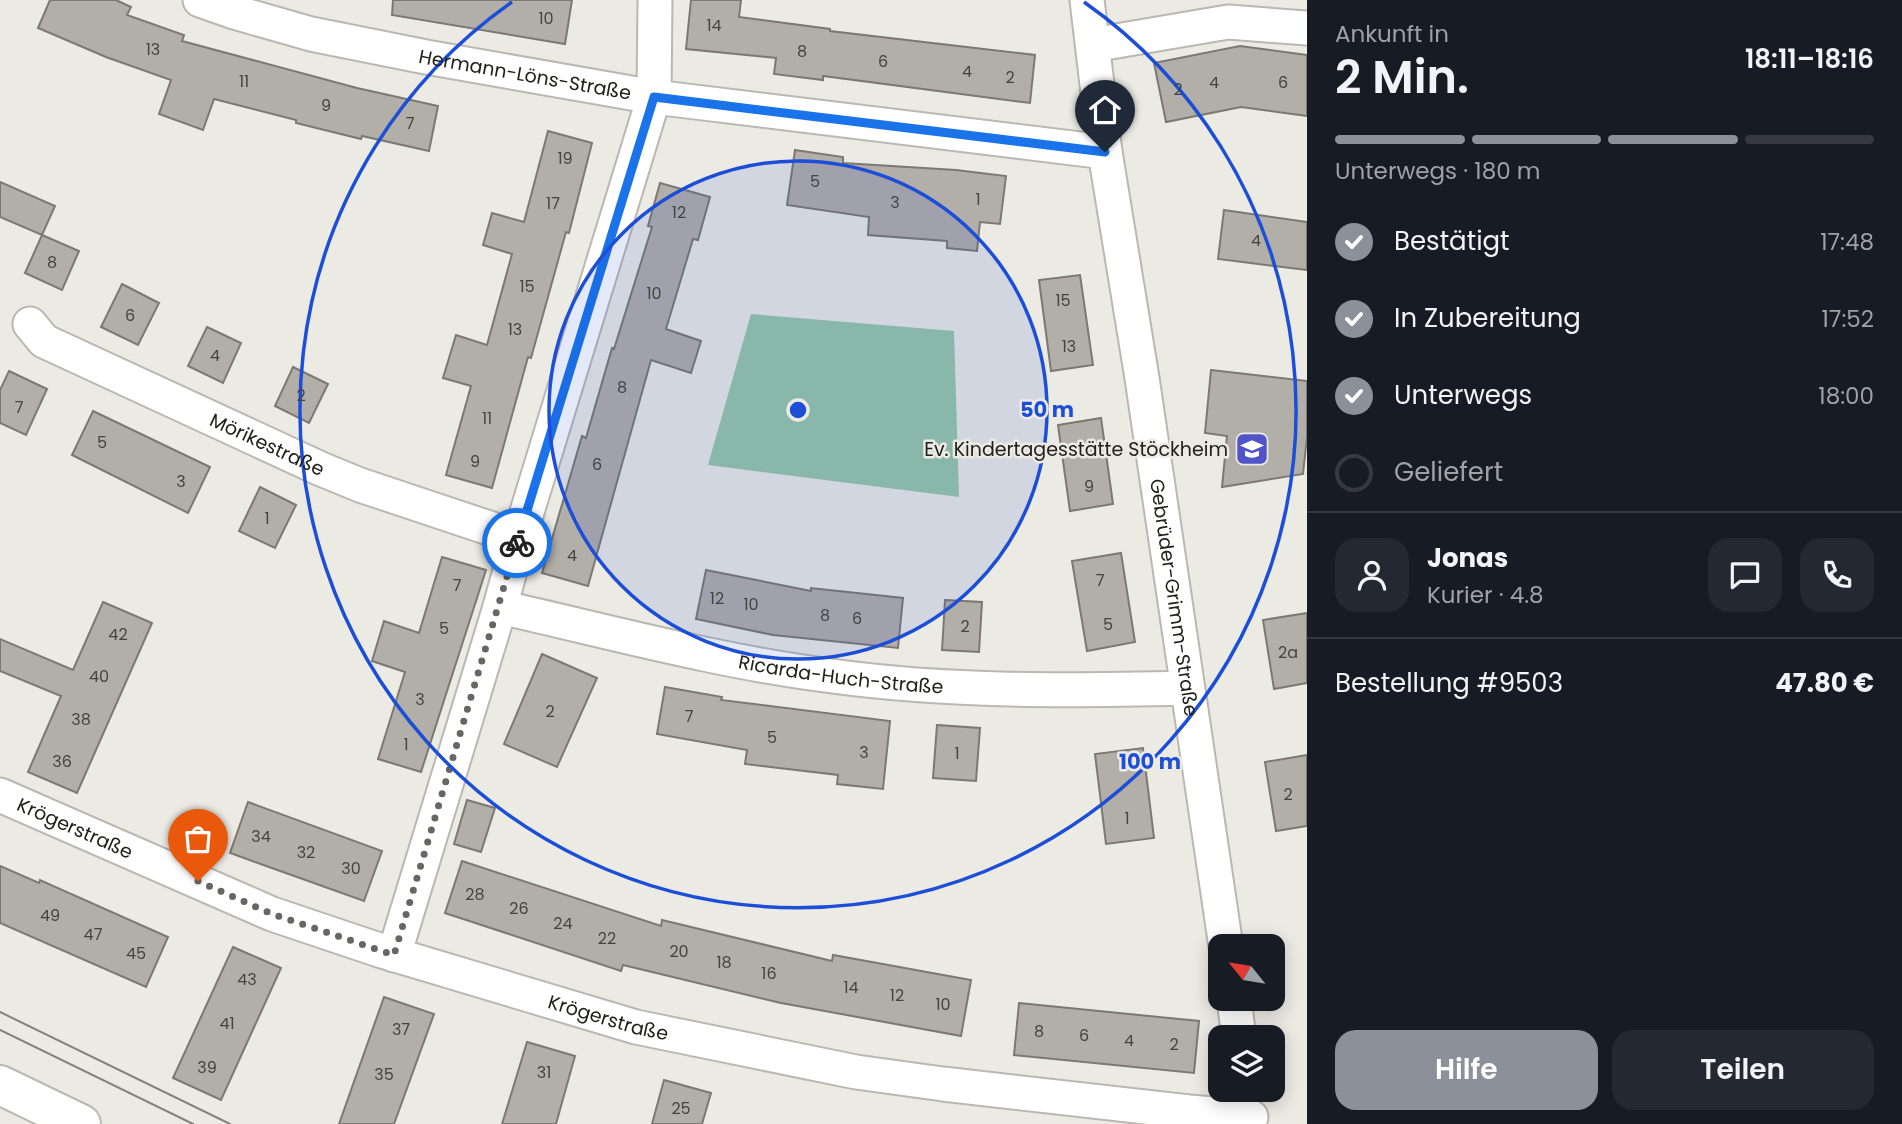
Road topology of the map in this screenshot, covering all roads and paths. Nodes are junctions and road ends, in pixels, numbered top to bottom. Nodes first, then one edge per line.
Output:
1 (200, 0) edge
2 (655, 0) edge
3 (1087, 0) edge
4 (1307, 28) edge
5 (1093, 45) junction
6 (654, 97) junction
7 (1105, 152) junction
8 (30, 324) dead end
9 (519, 538) junction
10 (500, 607) junction
11 (1187, 688) junction
12 (0, 795) edge
13 (1224, 934) edge
14 (394, 955) junction
15 (0, 1085) edge
16 (1250, 1110) edge
17 (81, 1124) edge

1 - 6 street, Hermann-Löns-Straße
2 - 6 street
3 - 5 street, Gebrüder-Grimm-Straße
4 - 5 street
5 - 7 street, Gebrüder-Grimm-Straße
6 - 7 street, Hermann-Löns-Straße
6 - 9 street
7 - 11 street, Gebrüder-Grimm-Straße
8 - 9 street, Mörikestraße
9 - 10 street
10 - 11 street, Ricarda-Huch-Straße
10 - 14 street
11 - 13 street, Gebrüder-Grimm-Straße
12 - 14 street, Krögerstraße
14 - 16 street, Krögerstraße
15 - 17 street

